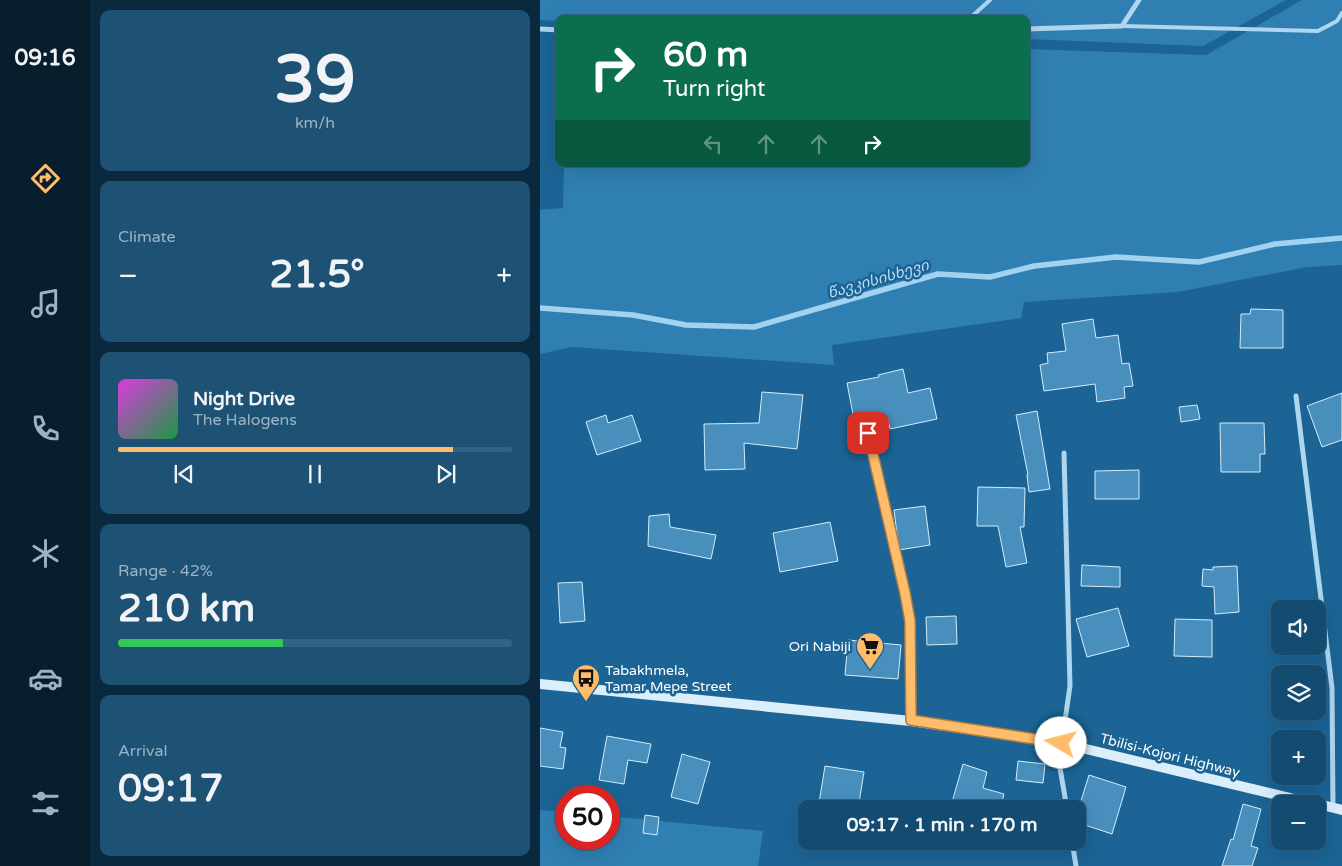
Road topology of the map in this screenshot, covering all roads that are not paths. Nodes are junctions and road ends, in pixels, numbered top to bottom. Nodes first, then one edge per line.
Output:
1 (990, 0) edge
2 (1139, 0) edge
3 (1342, 13) edge
4 (973, 15) edge
5 (1122, 26) junction
6 (540, 29) edge
7 (1030, 29) edge
8 (555, 30) edge
9 (1296, 396) dead end
10 (868, 433) dead end
11 (1064, 453) dead end
12 (540, 684) edge
13 (911, 720) junction
14 (1061, 743) junction
15 (1278, 795) edge
16 (1065, 800) edge
17 (1338, 809) edge
18 (1073, 850) edge
19 (1076, 866) edge

1 - 4 lane
2 - 5 street
3 - 5 lane
5 - 7 street
6 - 8 street
9 - 17 street
10 - 13 street
11 - 14 street
12 - 13 main road, Tbilisi-Kojori Highway
13 - 14 main road, Tbilisi-Kojori Highway
14 - 15 main road, Tbilisi-Kojori Highway
14 - 16 street
18 - 19 street

